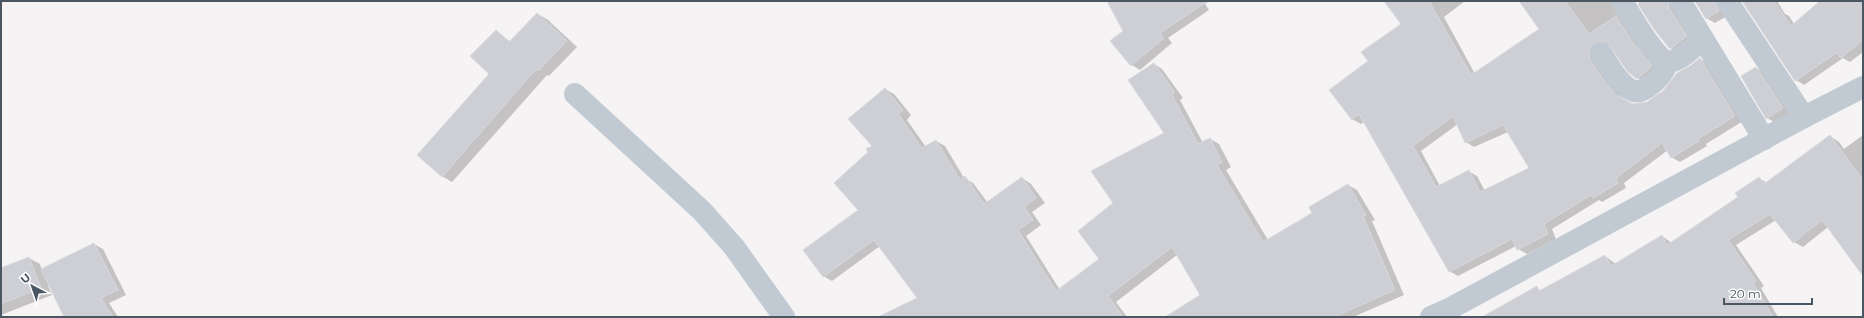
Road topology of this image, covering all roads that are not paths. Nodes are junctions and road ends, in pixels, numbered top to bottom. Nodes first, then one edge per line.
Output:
1 (1622, 1) edge
2 (1680, 1) edge
3 (1727, 1) edge
4 (1703, 39) junction
5 (1601, 53) dead end
6 (1668, 62) junction
7 (1863, 87) edge
8 (575, 94) dead end
9 (1804, 117) junction
10 (1764, 139) junction
11 (784, 317) edge
12 (1431, 317) edge

1 - 6 street
2 - 4 street
3 - 9 street
4 - 6 street
4 - 10 street
5 - 6 street
7 - 9 street
8 - 11 street
9 - 10 street
10 - 12 street

